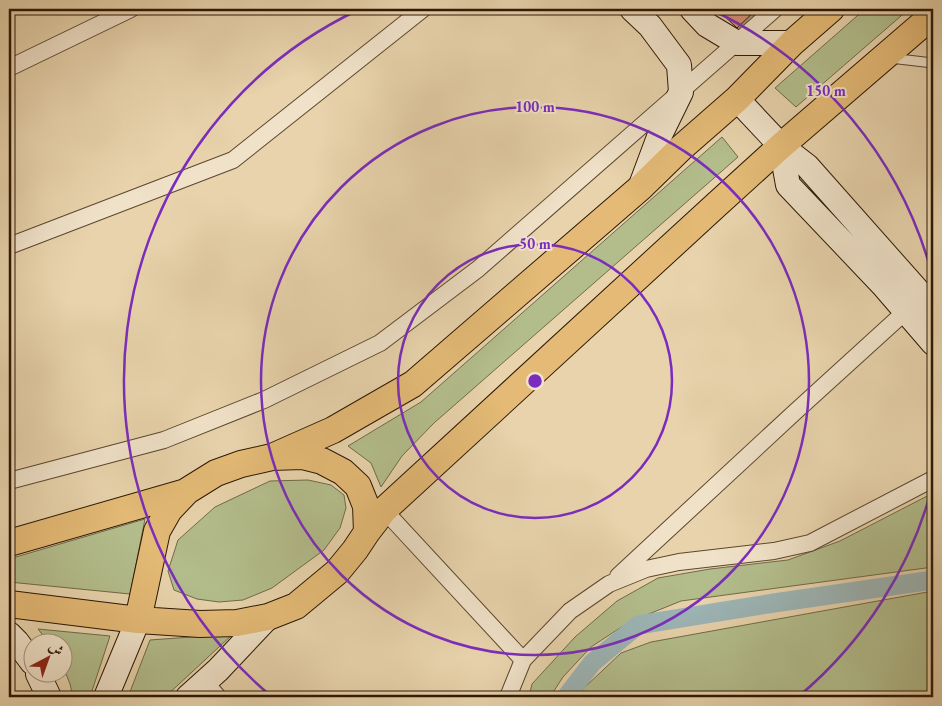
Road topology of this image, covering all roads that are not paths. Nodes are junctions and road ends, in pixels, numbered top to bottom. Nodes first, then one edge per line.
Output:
1 (130, 9) edge
2 (632, 9) edge
3 (692, 9) edge
4 (775, 9) edge
5 (831, 9) edge
6 (419, 10) edge
7 (933, 15) edge
8 (792, 42) junction
9 (737, 43) junction
10 (885, 57) junction
11 (933, 63) edge
12 (9, 68) edge
13 (681, 92) junction
14 (737, 98) junction
15 (781, 146) junction
16 (640, 188) junction
17 (9, 246) edge
18 (933, 308) edge
19 (906, 312) junction
20 (933, 343) edge
21 (272, 457) junction
22 (933, 479) edge
23 (9, 481) edge
24 (187, 491) junction
25 (384, 510) junction
26 (367, 532) junction
27 (9, 543) edge
28 (609, 584) junction
29 (9, 604) edge
30 (268, 617) junction
31 (138, 620) junction
32 (9, 634) edge
33 (22, 649) edge
34 (523, 660) junction
35 (43, 684) edge
36 (204, 692) edge
37 (49, 697) edge
38 (106, 697) edge
39 (508, 697) edge

1 - 12 street
2 - 13 main road
3 - 9 main road
4 - 9 street
5 - 8 main road
6 - 17 street
7 - 10 main road
8 - 9 main road
8 - 14 main road
9 - 13 street
10 - 11 lane
10 - 15 main road
13 - 16 main road
13 - 23 street
14 - 15 main road
14 - 16 main road
15 - 18 main road
15 - 19 main road
15 - 25 main road
16 - 21 main road
19 - 20 main road
19 - 28 street
21 - 24 main road
21 - 26 main road
22 - 28 street
24 - 27 main road
24 - 31 main road
25 - 26 main road
25 - 34 street
26 - 30 main road
28 - 34 street
29 - 31 main road
30 - 31 main road
30 - 36 main road
31 - 38 main road
32 - 33 main road
34 - 39 street
35 - 37 main road

